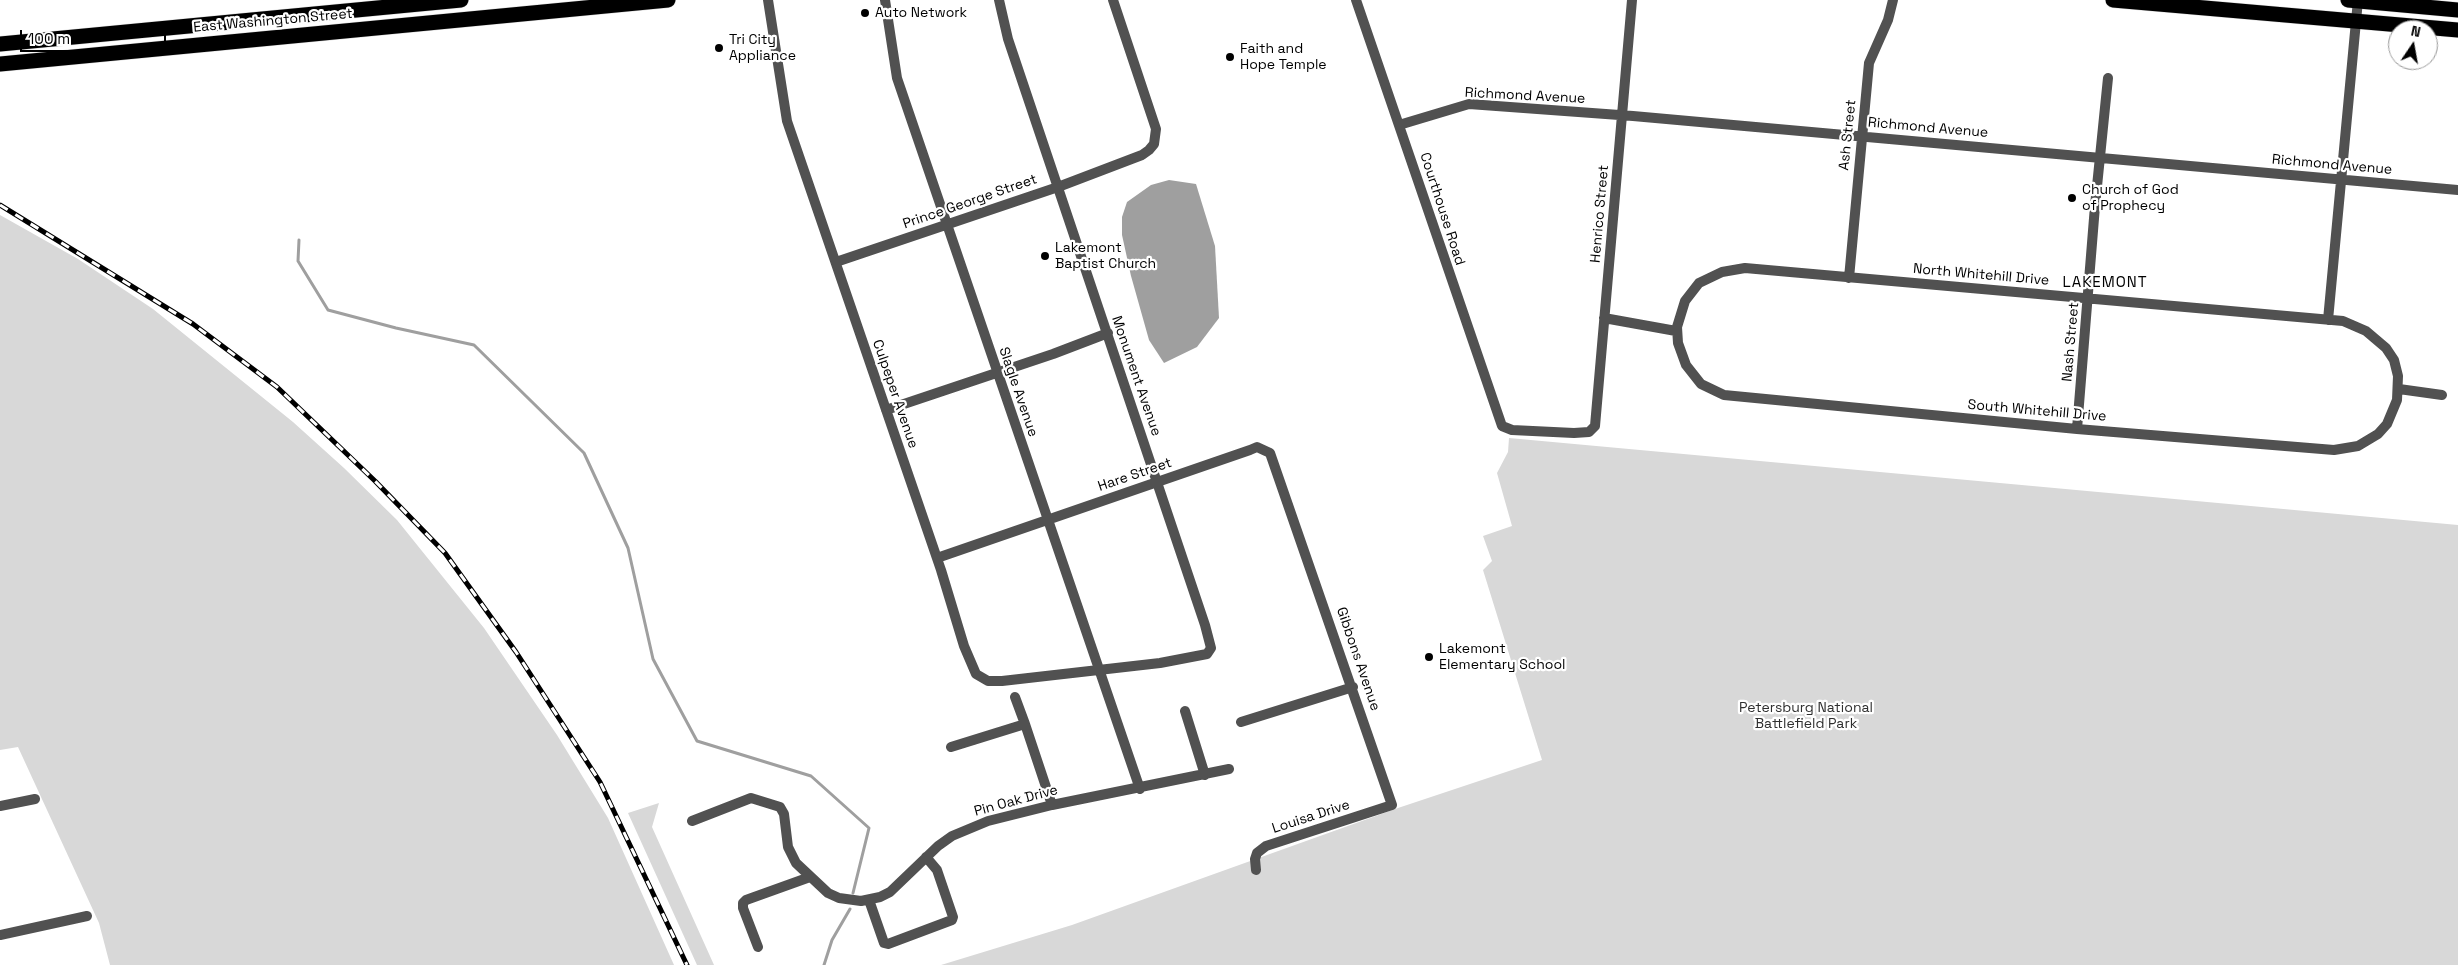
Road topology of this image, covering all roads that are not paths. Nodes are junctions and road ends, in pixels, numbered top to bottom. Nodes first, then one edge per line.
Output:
1 (461, 0) edge
2 (668, 0) edge
3 (768, 0) edge
4 (885, 0) edge
5 (1000, 0) edge
6 (1112, 0) edge
7 (1356, 0) edge
8 (1632, 0) edge
9 (1893, 0) edge
10 (2113, 0) edge
11 (2355, 0) edge
12 (2236, 5) edge
13 (2458, 10) edge
14 (2356, 21) junction
15 (2458, 30) edge
16 (0, 44) edge
17 (0, 64) edge
18 (2108, 78) dead end
19 (1622, 115) junction
20 (1399, 125) junction
21 (1862, 136) junction
22 (2100, 158) junction
23 (2341, 180) junction
24 (1058, 187) junction
25 (2458, 190) edge
26 (947, 225) junction
27 (836, 262) junction
28 (1849, 278) junction
29 (2089, 299) junction
30 (1604, 318) junction
31 (2328, 320) junction
32 (1676, 331) junction
33 (1108, 333) junction
34 (996, 372) junction
35 (2399, 388) junction
36 (2442, 395) dead end
37 (886, 410) junction
38 (2077, 429) junction
39 (1593, 430) joint
40 (1158, 482) junction
41 (1047, 520) junction
42 (1296, 524) joint
43 (937, 558) junction
44 (1098, 669) junction
45 (1353, 687) junction
46 (1016, 697) dead end
47 (1185, 711) dead end
48 (1241, 722) dead end
49 (1025, 724) junction
50 (951, 747) dead end
51 (1229, 769) dead end
52 (1205, 775) junction
53 (1140, 789) junction
54 (35, 799) dead end
55 (1052, 805) junction
56 (1392, 805) joint
57 (0, 806) edge
58 (692, 821) dead end
59 (926, 857) junction
60 (1256, 870) dead end
61 (810, 877) junction
62 (870, 900) junction
63 (88, 916) dead end
64 (0, 934) edge
65 (758, 947) dead end

1 - 16 highway, East Washington Street
2 - 17 highway, East Washington Street
3 - 27 street, Culpeper Avenue
4 - 26 street, Slagle Avenue
5 - 24 street, Monument Avenue
6 - 24 street, Prince George Street
7 - 20 street, Courthouse Road
8 - 19 street, Henrico Street
9 - 21 street, Ash Street
10 - 12 highway
11 - 13 highway
11 - 14 street
12 - 14 highway
14 - 15 highway
14 - 23 street
18 - 22 street, Nash Street
19 - 20 street, Richmond Avenue
19 - 21 street, Richmond Avenue
19 - 30 street, Henrico Street
20 - 39 street, Courthouse Road
21 - 22 street, Richmond Avenue
21 - 28 street, Ash Street
22 - 23 street, Richmond Avenue
22 - 29 street, Nash Street
23 - 25 street, Richmond Avenue
23 - 31 street
24 - 26 street, Prince George Street
24 - 33 street, Monument Avenue
26 - 27 street, Prince George Street
26 - 34 street, Slagle Avenue
27 - 37 street, Culpeper Avenue
28 - 29 street, North Whitehill Drive
28 - 32 street, North Whitehill Drive
29 - 31 street, North Whitehill Drive
29 - 38 street, Nash Street
30 - 32 street
30 - 39 street, Henrico Street
31 - 35 street, North Whitehill Drive
32 - 38 street, South Whitehill Drive
33 - 34 street
33 - 40 street, Monument Avenue
34 - 37 street
34 - 41 street, Slagle Avenue
35 - 36 street
35 - 38 street, South Whitehill Drive
37 - 43 street, Culpeper Avenue
40 - 41 street, Hare Street
40 - 42 street, Hare Street
40 - 44 street, Monument Avenue
41 - 43 street, Hare Street
41 - 44 street, Slagle Avenue
42 - 45 street, Gibbons Avenue
43 - 44 street, Culpeper Avenue
44 - 53 street, Slagle Avenue
45 - 48 street
45 - 56 street, Gibbons Avenue
46 - 49 street
47 - 52 street
49 - 50 street
49 - 55 street
51 - 52 street, Pin Oak Drive
52 - 53 street, Pin Oak Drive
53 - 55 street, Pin Oak Drive
54 - 57 street
55 - 59 street, Pin Oak Drive
56 - 60 street, Louisa Drive
58 - 61 street, Pin Oak Drive
59 - 62 street, Pin Oak Drive
59 - 62 street
61 - 62 street, Pin Oak Drive
61 - 65 street
63 - 64 street

